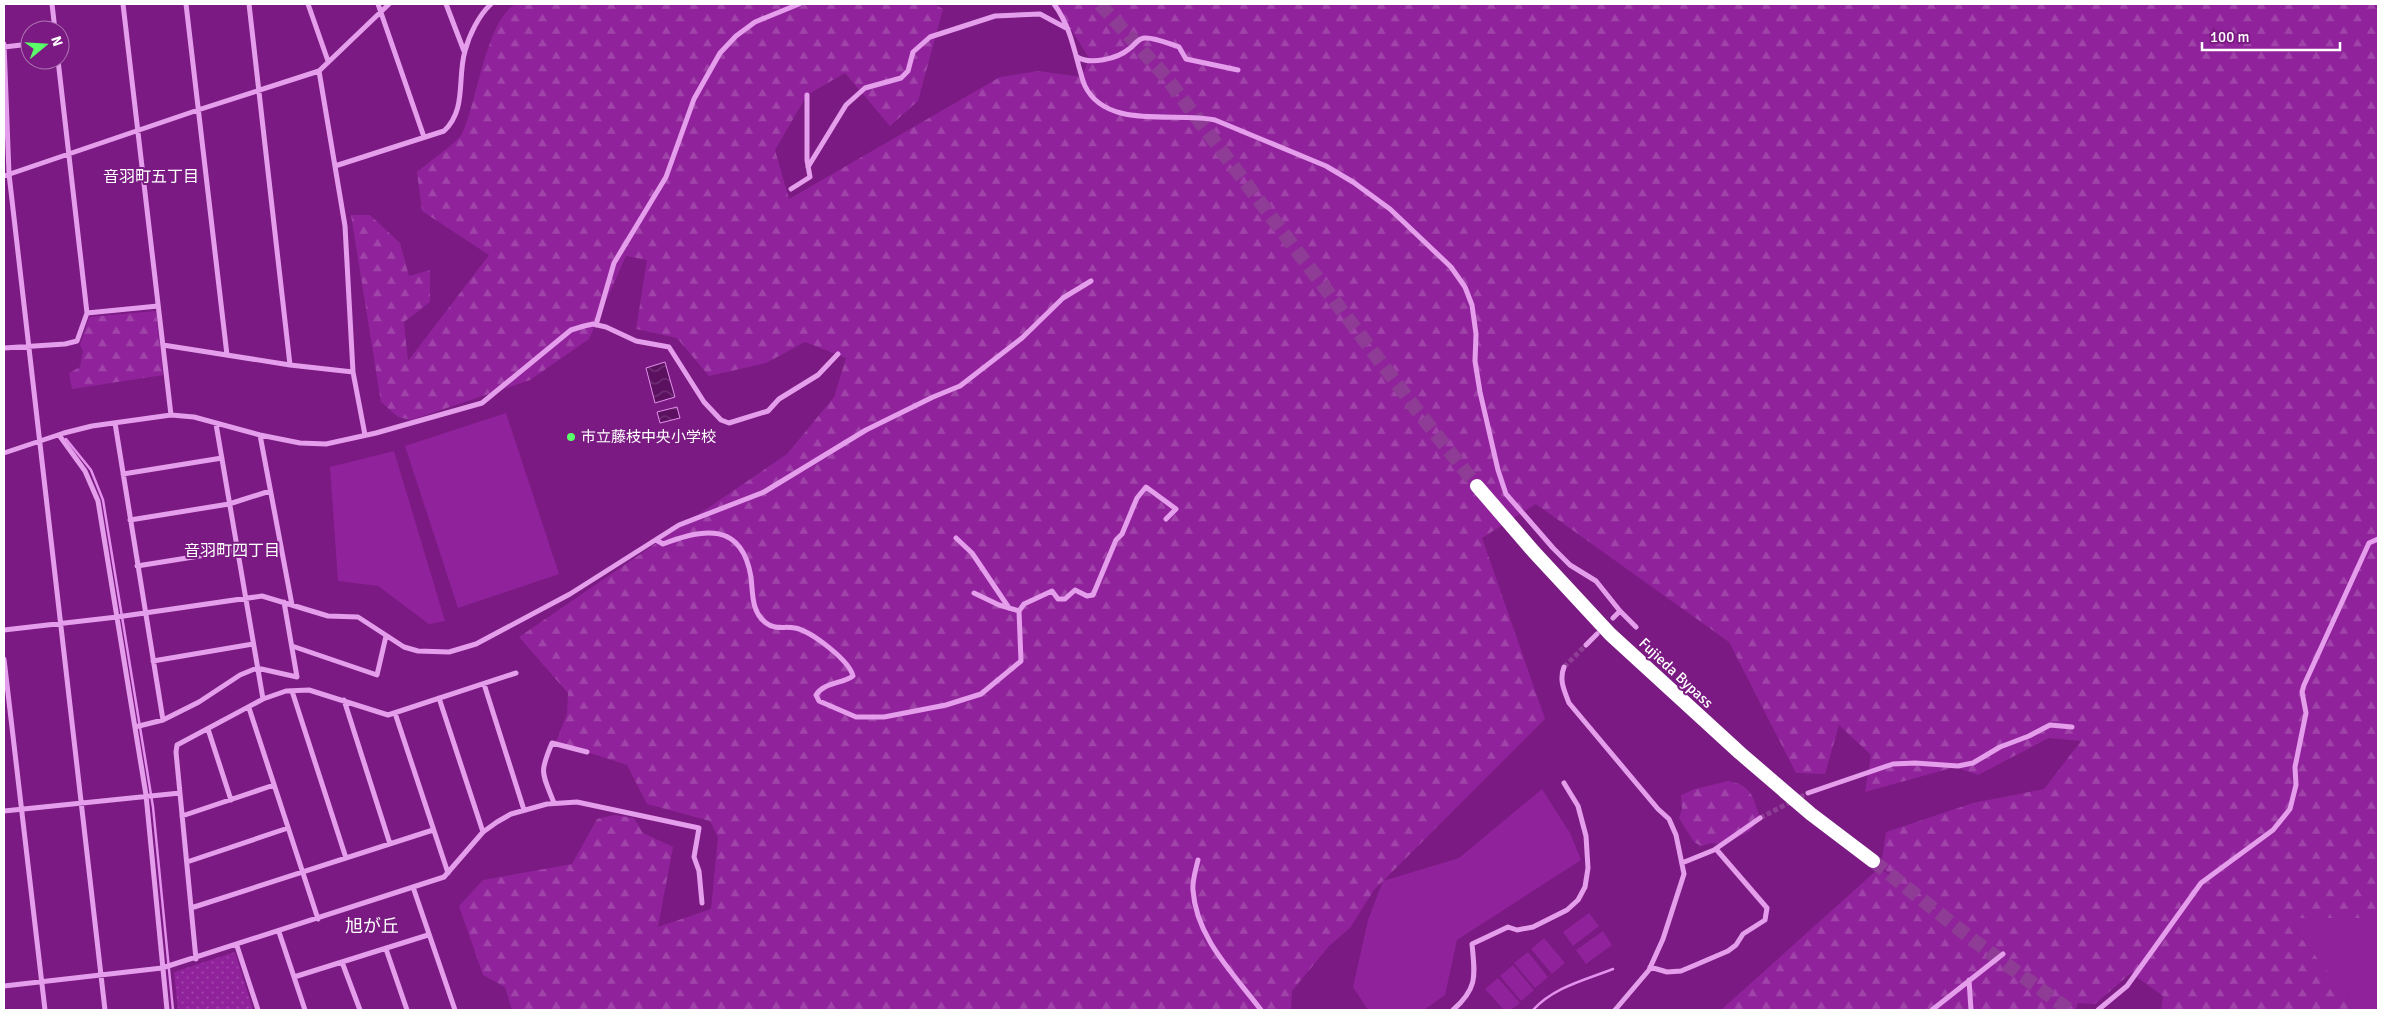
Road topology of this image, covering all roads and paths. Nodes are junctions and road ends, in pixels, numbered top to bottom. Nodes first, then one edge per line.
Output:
1 (52, 4) edge
2 (123, 4) edge
3 (186, 4) edge
4 (249, 4) edge
5 (308, 4) edge
6 (378, 4) edge
7 (389, 4) edge
8 (446, 4) edge
9 (491, 4) edge
10 (798, 4) edge
11 (1054, 4) edge
12 (381, 11) junction
13 (54, 20) edge
14 (1069, 29) junction
15 (20, 45) edge
16 (4, 46) edge
17 (464, 51) junction
18 (1077, 57) junction
19 (328, 61) junction
20 (59, 70) edge
21 (1238, 70) dead end
22 (318, 71) junction
23 (258, 90) junction
24 (807, 95) dead end
25 (198, 110) junction
26 (138, 130) junction
27 (424, 137) junction
28 (69, 153) junction
29 (335, 166) junction
30 (808, 167) junction
31 (6, 175) edge
32 (791, 189) dead end
33 (1091, 281) dead end
34 (158, 306) junction
35 (87, 313) junction
36 (596, 325) junction
37 (163, 345) junction
38 (28, 346) junction
39 (4, 348) edge
40 (838, 354) dead end
41 (227, 355) junction
42 (290, 366) junction
43 (353, 372) junction
44 (171, 415) junction
45 (115, 423) junction
46 (216, 424) junction
47 (59, 435) junction
48 (260, 435) junction
49 (365, 435) junction
50 (41, 442) junction
51 (4, 453) edge
52 (222, 458) junction
53 (123, 474) junction
54 (1477, 486) tunnel mouth
55 (270, 491) junction
56 (229, 504) junction
57 (1166, 519) dead end
58 (130, 520) junction
59 (956, 538) dead end
60 (2378, 539) edge
61 (656, 540) junction
62 (237, 550) junction
63 (137, 566) junction
64 (974, 593) dead end
65 (245, 598) junction
66 (284, 602) junction
67 (292, 605) junction
68 (1009, 608) junction
69 (1019, 611) junction
70 (1620, 611) junction
71 (144, 612) junction
72 (117, 617) junction
73 (1613, 618) dead end
74 (61, 623) junction
75 (1636, 626) dead end
76 (4, 630) edge
77 (1597, 634) dead end
78 (386, 636) junction
79 (253, 644) junction
80 (1586, 645) tunnel mouth
81 (292, 646) junction
82 (4, 659) edge
83 (152, 661) junction
84 (1564, 666) dead end
85 (257, 668) junction
86 (516, 673) dead end
87 (484, 684) junction
88 (292, 691) junction
89 (440, 698) junction
90 (263, 699) junction
91 (344, 700) junction
92 (249, 708) junction
93 (395, 713) junction
94 (163, 720) junction
95 (136, 727) junction
96 (2072, 727) dead end
97 (208, 729) junction
98 (587, 752) dead end
99 (1564, 784) dead end
100 (274, 785) junction
101 (180, 793) junction
102 (1808, 793) tunnel mouth
103 (146, 795) junction
104 (231, 800) junction
105 (82, 802) junction
106 (554, 803) junction
107 (21, 808) junction
108 (4, 810) edge
109 (524, 810) junction
110 (182, 816) junction
111 (1760, 818) tunnel mouth
112 (288, 828) junction
113 (433, 830) junction
114 (483, 832) junction
115 (390, 844) junction
116 (1716, 849) junction
117 (346, 858) junction
118 (1198, 860) dead end
119 (1873, 861) tunnel mouth
120 (186, 862) junction
121 (1682, 863) junction
122 (303, 872) junction
123 (448, 873) junction
124 (413, 887) junction
125 (702, 904) dead end
126 (191, 908) junction
127 (318, 919) junction
128 (279, 932) junction
129 (428, 935) junction
130 (237, 946) junction
131 (386, 949) junction
132 (2002, 954) dead end
133 (196, 959) junction
134 (342, 962) junction
135 (1650, 967) junction
136 (162, 968) junction
137 (101, 974) junction
138 (294, 977) junction
139 (1969, 980) junction
140 (42, 981) junction
141 (4, 986) edge
142 (45, 1010) edge
143 (105, 1010) edge
144 (167, 1010) edge
145 (258, 1010) edge
146 (305, 1010) edge
147 (360, 1010) edge
148 (407, 1010) edge
149 (455, 1010) edge
150 (1261, 1010) edge
151 (1453, 1010) edge
152 (1615, 1010) edge
153 (1932, 1010) edge
154 (1971, 1010) edge
155 (2098, 1010) edge

1 - 13 street
2 - 26 street
3 - 25 street
4 - 23 street
5 - 19 street
6 - 12 street
7 - 12 street
8 - 17 street
9 - 17 street
10 - 36 street
11 - 14 street
12 - 19 street
12 - 27 street
14 - 18 street
14 - 30 street
15 - 16 street
16 - 31 street
17 - 27 street
18 - 21 street
18 - 70 street
19 - 22 street
20 - 28 street
22 - 23 street
22 - 29 street
23 - 25 street
23 - 42 street
24 - 30 street
25 - 26 street
25 - 41 street
26 - 28 street
26 - 34 street
27 - 29 street
28 - 31 street
28 - 35 street
29 - 43 street
30 - 32 street
31 - 38 street
33 - 61 street
34 - 35 street
34 - 37 street
35 - 38 street
36 - 40 street
36 - 49 street
37 - 41 street
37 - 44 street
38 - 39 street
38 - 50 street
41 - 42 street
42 - 43 street
43 - 49 street
44 - 45 street
44 - 46 street
45 - 47 street
45 - 53 street
46 - 48 street
46 - 52 street
47 - 50 street
47 - 72 street
48 - 49 street
48 - 55 street
50 - 51 street
50 - 74 street
52 - 53 street
52 - 56 street
53 - 58 street
54 - 119 highway, Fujieda Bypass
55 - 56 street
55 - 67 street
56 - 58 street
56 - 62 street
57 - 69 street
58 - 63 street
59 - 68 street
60 - 155 street
61 - 69 street
61 - 78 street
62 - 63 street
62 - 65 street
63 - 71 street
64 - 68 street
65 - 66 street
65 - 71 street
65 - 79 street
66 - 67 street
66 - 81 street
67 - 78 street
68 - 69 street
70 - 73 street
70 - 75 street
71 - 72 street
71 - 83 street
72 - 74 street
72 - 95 street
74 - 76 street
74 - 105 street
77 - 80 street
78 - 81 street
79 - 83 street
79 - 85 street
81 - 85 street
82 - 107 street
83 - 94 street
84 - 121 street
85 - 90 street
85 - 94 street
86 - 87 street
87 - 89 street
87 - 109 street
88 - 90 street
88 - 91 street
88 - 117 street
89 - 93 street
89 - 114 street
90 - 92 street
91 - 93 street
91 - 115 street
92 - 97 street
92 - 100 street
93 - 113 street
94 - 95 street
95 - 103 street
96 - 102 street
97 - 101 street
97 - 104 street
98 - 106 street
99 - 151 street
100 - 104 street
100 - 112 street
101 - 103 street
101 - 110 street
103 - 105 street
103 - 136 street
104 - 110 street
105 - 107 street
105 - 137 street
106 - 109 street
106 - 125 street
107 - 108 street
107 - 140 street
109 - 114 street
110 - 120 street
111 - 116 street
112 - 120 street
112 - 122 street
113 - 115 street
113 - 123 street
114 - 123 street
115 - 117 street
116 - 121 street
116 - 135 street
117 - 122 street
118 - 150 street
120 - 126 street
121 - 135 street
122 - 126 street
122 - 127 street
123 - 124 street
124 - 127 street
124 - 129 street
126 - 133 street
127 - 128 street
128 - 130 street
128 - 138 street
129 - 131 street
129 - 149 street
130 - 133 street
130 - 145 street
131 - 134 street
131 - 148 street
132 - 139 street
133 - 136 street
134 - 138 street
134 - 147 street
135 - 152 street
136 - 137 street
136 - 144 street
137 - 140 street
137 - 143 street
138 - 146 street
139 - 153 street
139 - 154 street
140 - 141 street
140 - 142 street

